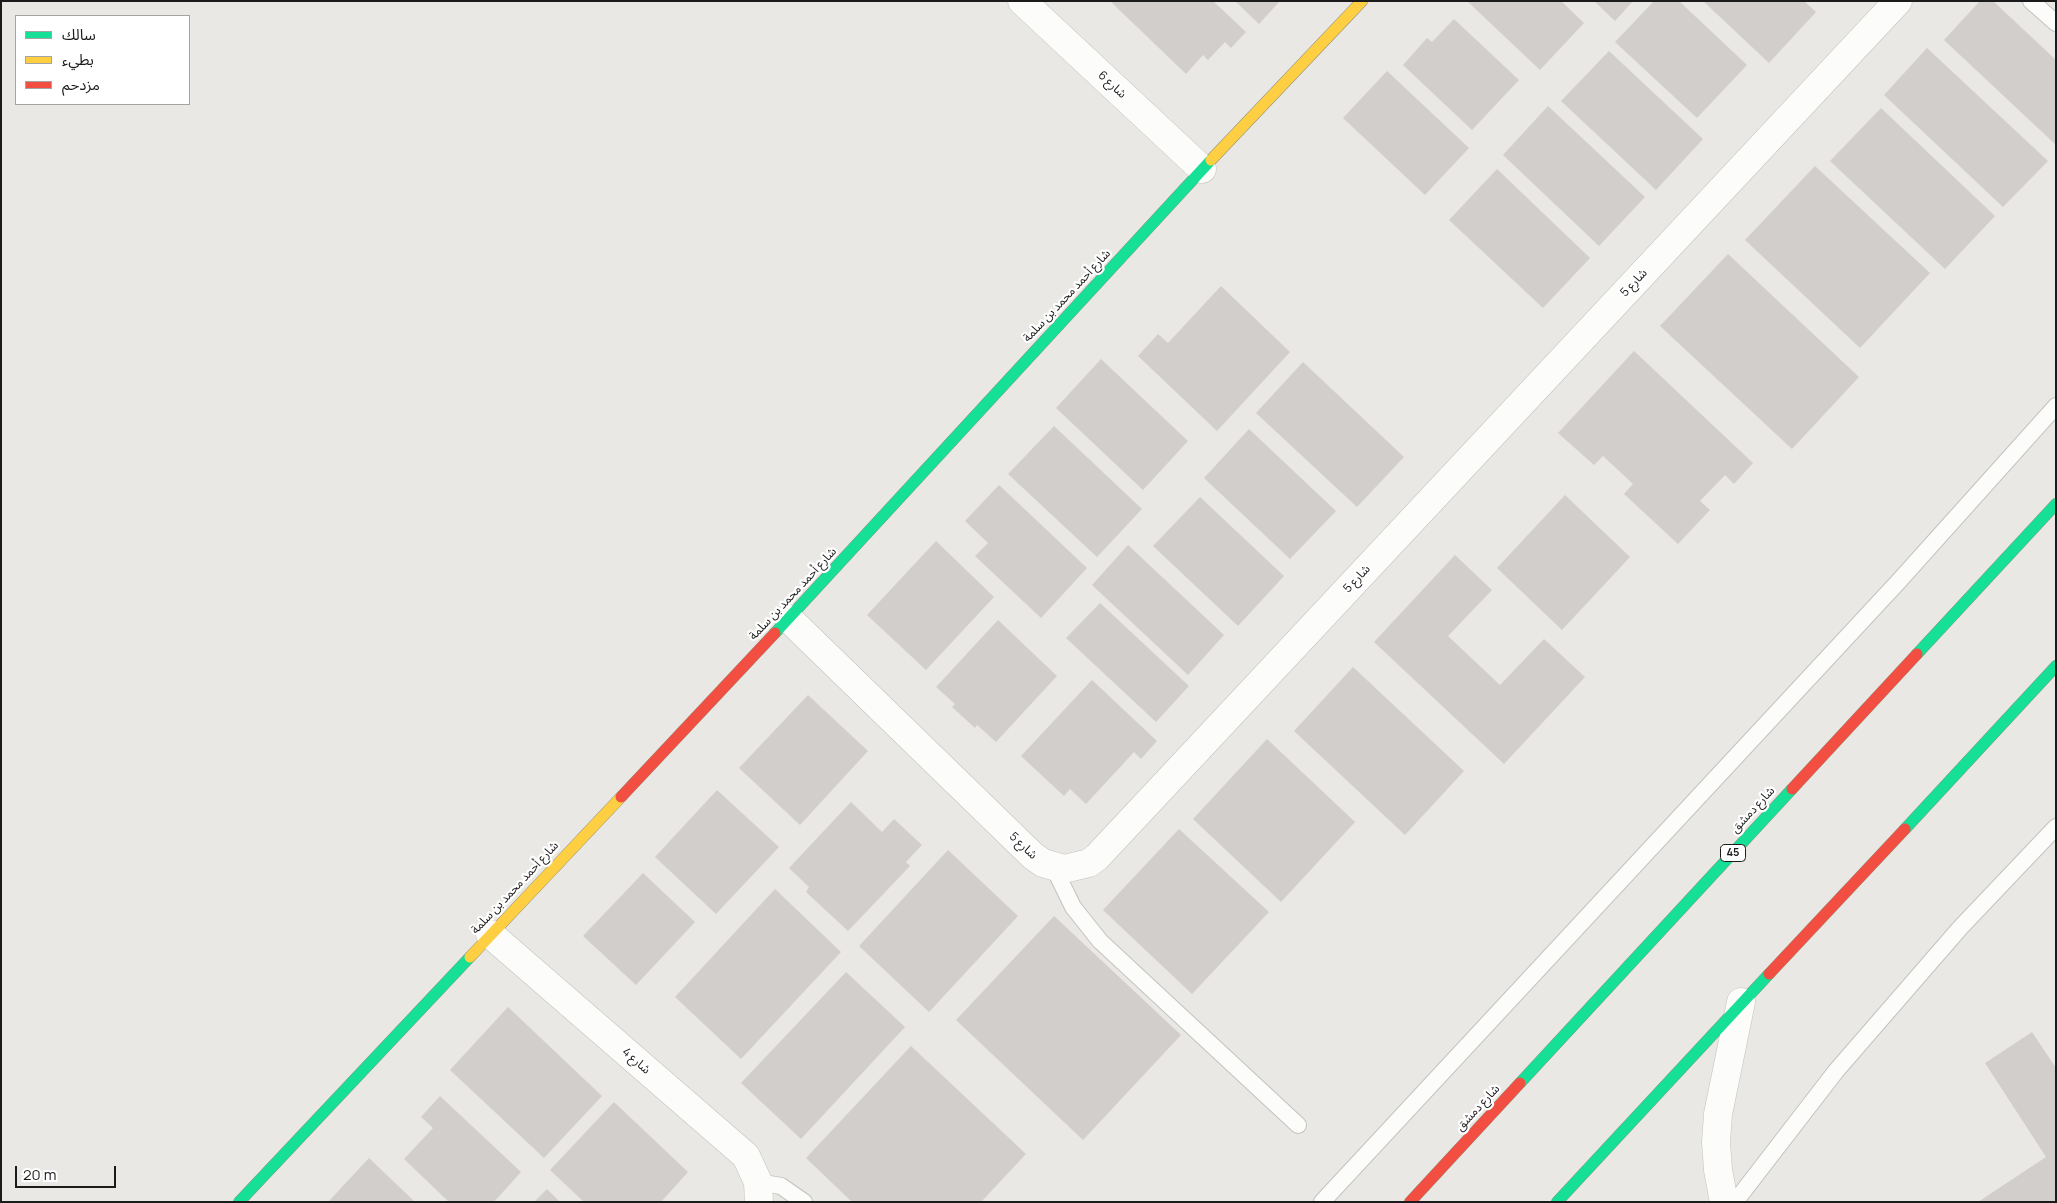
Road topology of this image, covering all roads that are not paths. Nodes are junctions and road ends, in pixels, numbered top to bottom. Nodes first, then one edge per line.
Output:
1 (1022, 1) edge
2 (1362, 1) edge
3 (1898, 1) edge
4 (2031, 1) edge
5 (2056, 23) edge
6 (1202, 168) junction
7 (2056, 406) edge
8 (2056, 504) edge
9 (789, 619) junction
10 (2056, 666) edge
11 (2056, 827) edge
12 (1054, 868) junction
13 (490, 934) junction
14 (1742, 1002) junction
15 (1298, 1125) dead end
16 (758, 1192) edge
17 (239, 1202) edge
18 (804, 1202) edge
19 (1322, 1202) edge
20 (1410, 1202) edge
21 (1557, 1202) edge
22 (1724, 1202) edge
23 (1735, 1202) edge

1 - 6 street, شارع 6
2 - 6 main road, شارع أحمد محمد بن سلمة
3 - 12 street, شارع 5
4 - 5 lane
6 - 9 main road, شارع أحمد محمد بن سلمة
7 - 19 lane
8 - 20 main road, شارع دمشق / 45
9 - 12 street, شارع 5
9 - 13 main road, شارع أحمد محمد بن سلمة
10 - 14 main road
11 - 23 lane
12 - 15 lane
13 - 16 street, شارع 4
13 - 17 main road, شارع أحمد محمد بن سلمة
14 - 21 main road
14 - 22 street
16 - 18 lane

